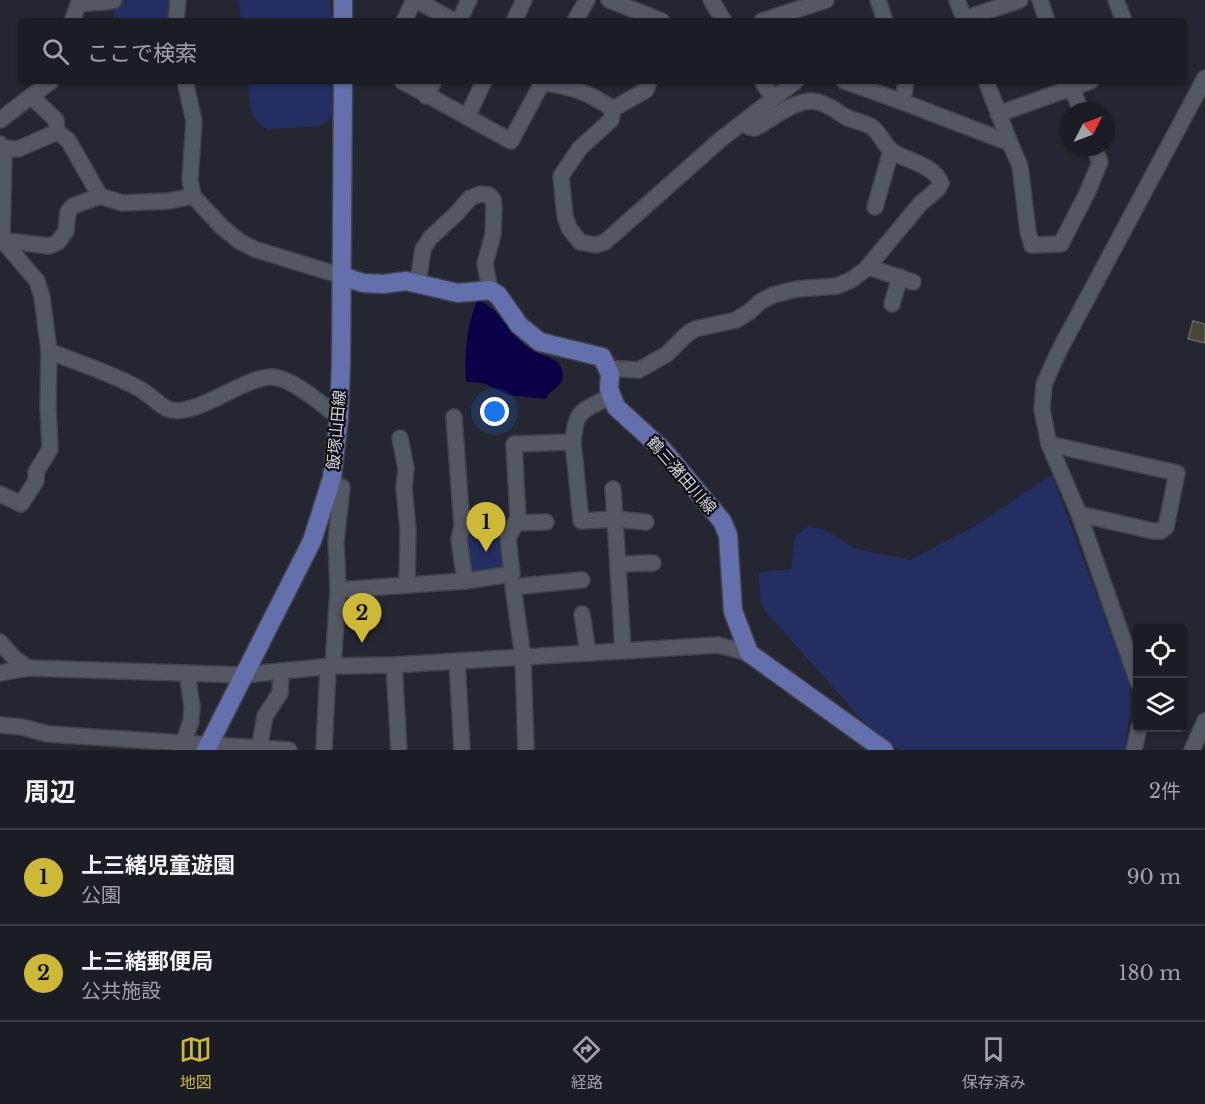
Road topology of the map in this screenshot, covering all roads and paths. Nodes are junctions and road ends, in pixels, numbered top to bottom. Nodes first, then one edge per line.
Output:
1 (114, 0) edge
2 (178, 0) edge
3 (343, 0) edge
4 (415, 0) edge
5 (469, 0) edge
6 (524, 0) edge
7 (587, 0) edge
8 (609, 0) edge
9 (711, 0) edge
10 (826, 0) edge
11 (878, 0) edge
12 (957, 0) edge
13 (1020, 0) edge
14 (1040, 0) edge
15 (1116, 0) edge
16 (799, 10) edge
17 (73, 18) edge
18 (176, 18) edge
19 (343, 18) edge
20 (406, 18) edge
21 (450, 18) edge
22 (458, 18) edge
23 (515, 18) edge
24 (577, 18) edge
25 (654, 18) edge
26 (722, 18) edge
27 (772, 18) edge
28 (884, 18) edge
29 (963, 18) edge
30 (970, 18) edge
31 (1046, 18) edge
32 (1123, 18) edge
33 (1205, 78) edge
34 (47, 84) edge
35 (185, 84) edge
36 (343, 84) edge
37 (407, 84) edge
38 (432, 84) edge
39 (482, 84) edge
40 (541, 84) edge
41 (553, 84) edge
42 (648, 84) edge
43 (764, 84) edge
44 (792, 84) edge
45 (852, 84) edge
46 (906, 84) edge
47 (987, 84) edge
48 (1071, 84) edge
49 (31, 96) junction
50 (426, 96) junction
51 (772, 98) junction
52 (903, 102) junction
53 (1078, 102) edge
54 (613, 109) junction
55 (998, 114) junction
56 (466, 117) junction
57 (0, 120) edge
58 (742, 122) junction
59 (57, 132) junction
60 (1010, 143) junction
61 (1, 146) edge
62 (891, 151) junction
63 (1098, 156) edge
64 (100, 196) junction
65 (194, 196) junction
66 (875, 207) dead end
67 (1, 240) edge
68 (868, 267) junction
69 (342, 276) junction
70 (418, 283) junction
71 (490, 290) junction
72 (892, 304) dead end
73 (49, 351) junction
74 (608, 368) junction
75 (611, 396) junction
76 (339, 417) junction
77 (454, 417) dead end
78 (400, 438) dead end
79 (573, 442) junction
80 (1049, 444) junction
81 (342, 487) dead end
82 (613, 489) dead end
83 (0, 494) edge
84 (1079, 514) junction
85 (615, 519) junction
86 (546, 522) dead end
87 (646, 522) dead end
88 (515, 523) junction
89 (652, 563) dead end
90 (618, 564) junction
91 (465, 580) junction
92 (582, 580) dead end
93 (407, 585) junction
94 (338, 590) junction
95 (582, 614) dead end
96 (0, 642) edge
97 (623, 651) junction
98 (588, 653) junction
99 (749, 653) junction
100 (523, 657) junction
101 (457, 661) junction
102 (394, 665) junction
103 (331, 666) junction
104 (28, 668) junction
105 (281, 671) junction
106 (0, 673) edge
107 (188, 673) junction
108 (243, 675) junction
109 (1136, 678) edge
110 (1205, 721) edge
111 (0, 725) edge
112 (1138, 732) edge
113 (183, 744) junction
114 (207, 748) edge
115 (259, 748) junction
116 (289, 750) edge
117 (324, 750) edge
118 (399, 750) edge
119 (462, 750) edge
120 (526, 750) edge
121 (884, 750) edge
122 (1134, 750) edge
123 (1192, 750) edge

1 - 17 street
2 - 18 street
3 - 19 main road
4 - 20 street
4 - 21 street
5 - 22 street
6 - 23 street
7 - 24 street
8 - 25 street
9 - 26 street
10 - 16 street
11 - 28 street
12 - 29 street
13 - 30 street
14 - 31 street
15 - 32 street
16 - 27 street
33 - 80 street
34 - 49 street
35 - 65 street
36 - 69 main road, 飯塚山田線
37 - 50 street
38 - 50 street
39 - 56 street
40 - 56 street
41 - 54 street
42 - 54 street
43 - 51 street
44 - 51 street
45 - 52 street
46 - 52 street
47 - 55 street
48 - 53 street
48 - 55 street
49 - 57 street
49 - 59 street
50 - 56 street
51 - 58 street
52 - 60 street
54 - 58 street
55 - 60 street
58 - 62 street
59 - 61 street
59 - 64 street
60 - 63 street
61 - 67 street
62 - 66 street
62 - 68 street
64 - 65 street
64 - 67 street
65 - 69 street
67 - 73 street
68 - 72 street
68 - 74 street
69 - 70 main road
69 - 76 main road, 飯塚山田線
70 - 71 main road
70 - 71 street
71 - 74 main road
73 - 76 street
73 - 83 street
74 - 75 main road
75 - 79 street
75 - 99 main road, 鶴三潴田川線
76 - 108 main road, 飯塚山田線
77 - 91 street
78 - 93 street
79 - 85 street
79 - 88 street
80 - 84 street
80 - 84 street
81 - 94 street
82 - 85 street
84 - 109 street
85 - 87 street
85 - 90 street
86 - 88 street
88 - 91 street
89 - 90 street
90 - 97 street
91 - 93 street
92 - 100 street
93 - 94 street
94 - 103 street
95 - 98 street
96 - 104 street
97 - 98 street
97 - 99 street
98 - 100 street
99 - 121 main road
100 - 101 street
100 - 120 street
101 - 102 street
101 - 119 street
102 - 103 street
102 - 118 street
103 - 105 street
103 - 117 street
104 - 106 street
104 - 107 street
105 - 108 street
105 - 115 street
107 - 108 street
107 - 113 street
108 - 114 main road, 飯塚山田線
110 - 123 street
111 - 113 street
112 - 122 street
113 - 114 street
114 - 115 street
115 - 116 street

